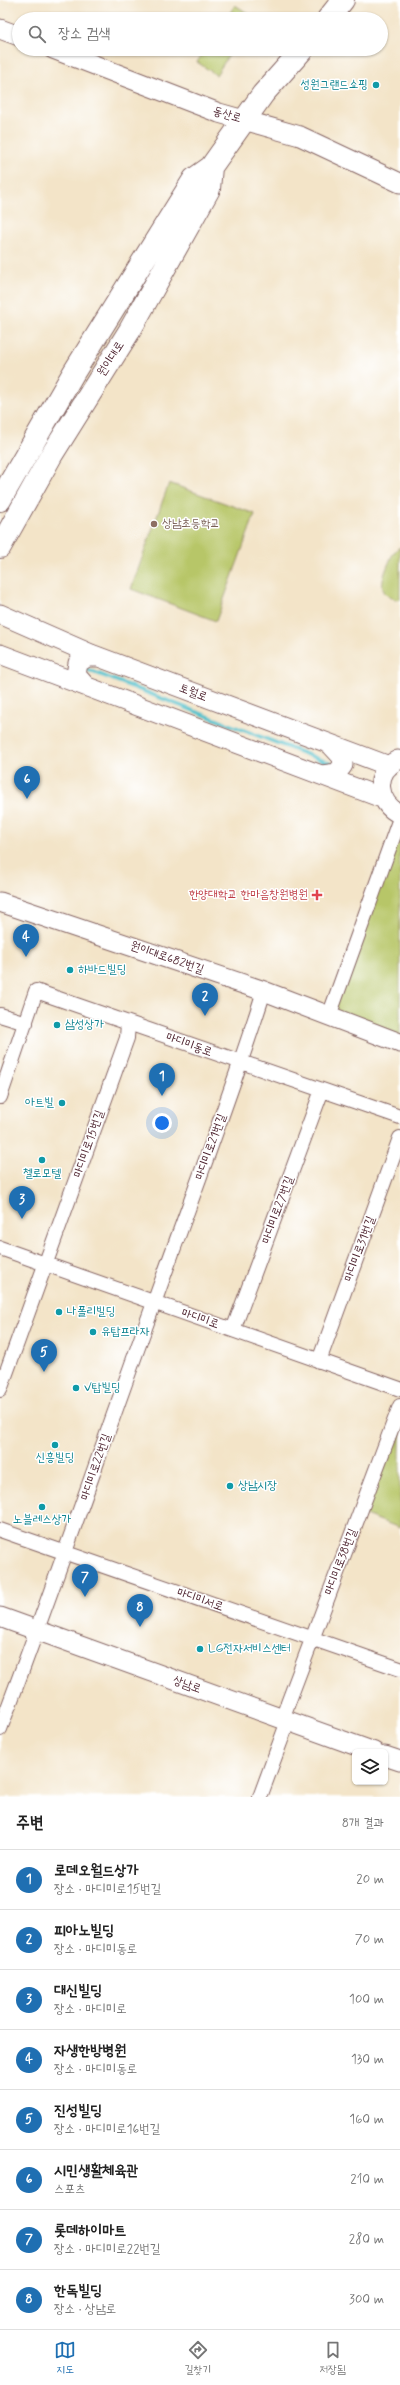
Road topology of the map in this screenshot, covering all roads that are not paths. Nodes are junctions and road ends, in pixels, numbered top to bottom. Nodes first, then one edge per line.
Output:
1 (344, 0) edge
2 (334, 12) edge
3 (0, 29) edge
4 (12, 33) edge
5 (71, 56) edge
6 (297, 56) edge
7 (244, 120) junction
8 (211, 167) junction
9 (400, 183) edge
10 (0, 500) edge
11 (0, 547) edge
12 (0, 614) edge
13 (0, 654) edge
14 (98, 657) junction
15 (84, 684) junction
16 (330, 744) junction
17 (395, 762) edge
18 (322, 775) junction
19 (382, 798) junction
20 (400, 814) edge
21 (400, 818) edge
22 (0, 902) edge
23 (264, 991) junction
24 (0, 1015) edge
25 (329, 1016) junction
26 (26, 1023) junction
27 (128, 1023) junction
28 (400, 1043) edge
29 (241, 1064) junction
30 (322, 1090) junction
31 (0, 1097) edge
32 (400, 1117) edge
33 (400, 1138) edge
34 (0, 1248) edge
35 (47, 1265) junction
36 (154, 1302) junction
37 (233, 1330) junction
38 (319, 1361) junction
39 (400, 1389) edge
40 (0, 1390) edge
41 (400, 1406) edge
42 (0, 1530) edge
43 (65, 1554) junction
44 (0, 1617) edge
45 (38, 1631) junction
46 (313, 1638) junction
47 (400, 1670) edge
48 (285, 1720) junction
49 (0, 1729) edge
50 (366, 1749) edge
51 (388, 1757) edge
52 (400, 1761) edge
53 (260, 1797) edge

1 - 2 main road
3 - 4 street
5 - 7 street, 동산로
6 - 7 main road, 원이대로
7 - 8 main road, 원이대로
7 - 9 street, 동산로
8 - 10 main road, 원이대로
8 - 11 main road, 원이대로
12 - 14 street, 토월로
13 - 15 street
14 - 15 street
14 - 16 street, 토월로
15 - 18 street
16 - 17 street, 토월로
16 - 18 street
17 - 19 street
18 - 19 street
19 - 20 street
21 - 25 street
22 - 23 street, 원이대로682번길
23 - 25 street, 원이대로682번길
23 - 29 street, 마디미로21번길
24 - 26 street
25 - 28 street, 원이대로682번길
26 - 27 street, 마디미동로
26 - 31 street
27 - 29 street, 마디미동로
27 - 35 street, 마디미로15번길
29 - 30 street, 마디미동로
29 - 36 street, 마디미로21번길
30 - 32 street, 마디미동로
30 - 37 street, 마디미로27번길
33 - 38 street, 마디미로31번길
34 - 35 street, 마디미로
35 - 36 street, 마디미로
35 - 40 street, 마디미로15번길
36 - 37 street, 마디미로
36 - 43 street, 마디미로22번길
37 - 38 street, 마디미로
38 - 39 street, 마디미로
41 - 46 street, 마디미로38번길
42 - 43 street, 마디미서로
43 - 45 street, 마디미로22번길
43 - 46 street, 마디미서로
44 - 45 street, 상남로
45 - 48 street, 상남로
45 - 49 street, 마디미로22번길
46 - 47 street, 마디미서로
46 - 48 street, 마디미로38번길
48 - 50 street, 상남로
48 - 53 street, 마디미로38번길
51 - 52 street

